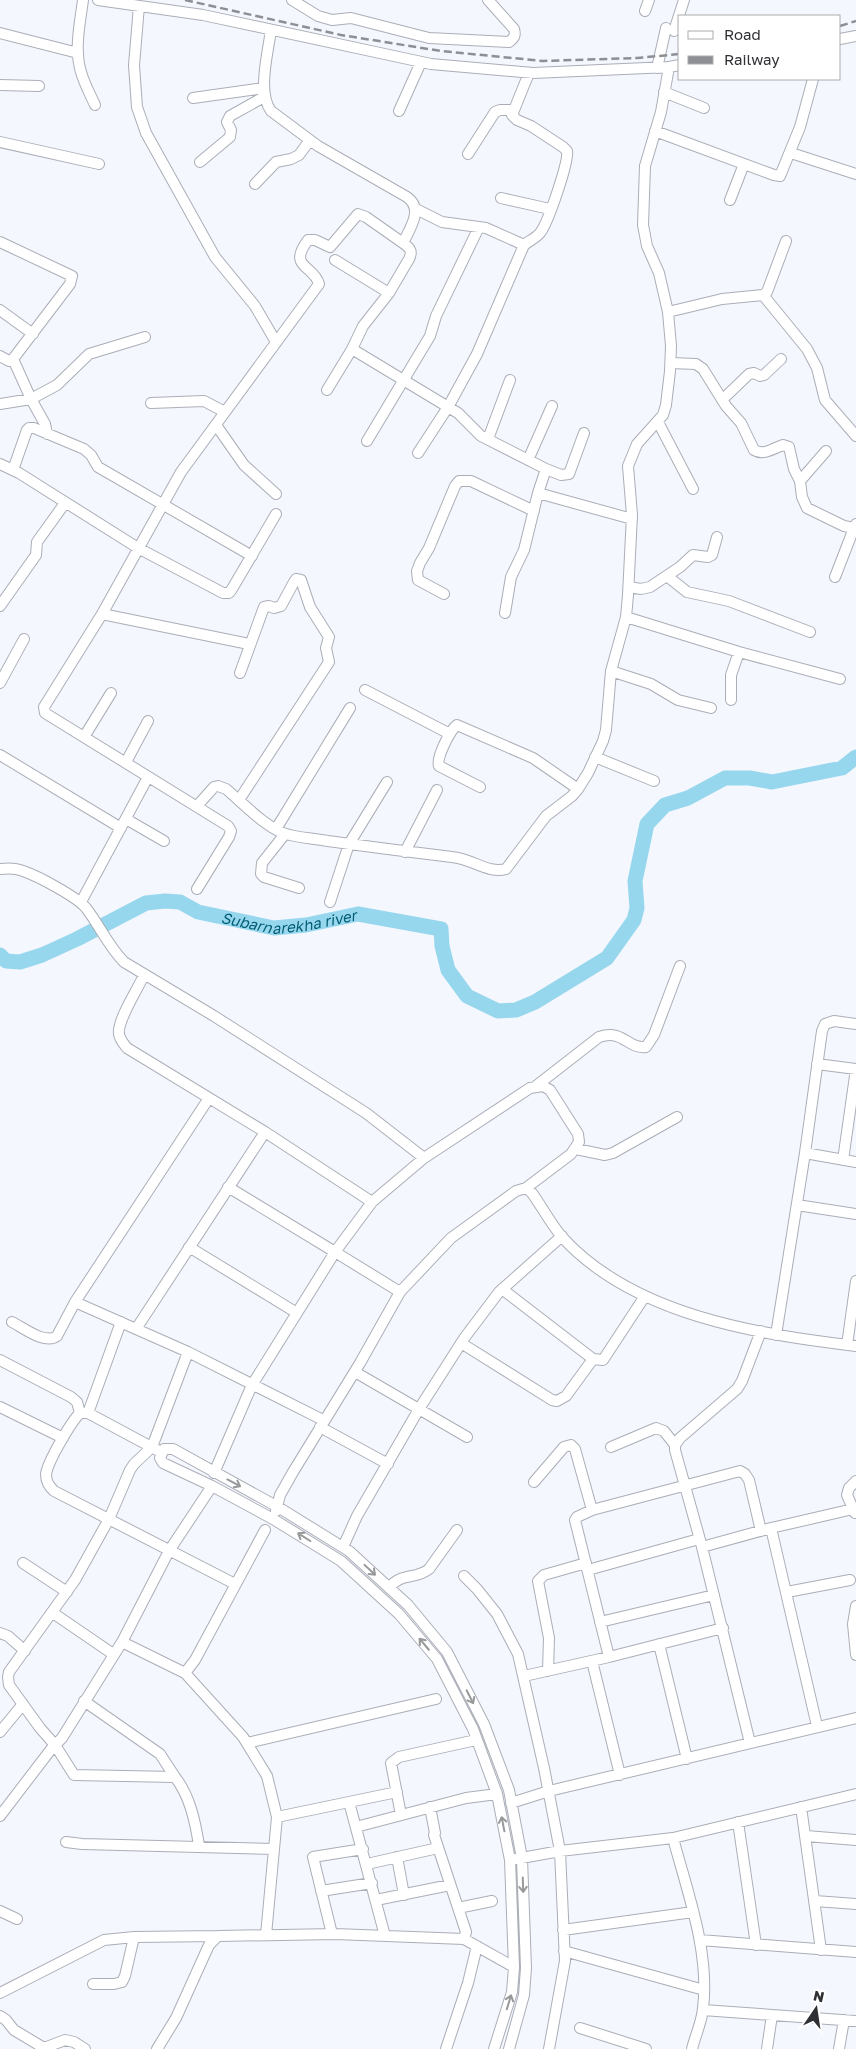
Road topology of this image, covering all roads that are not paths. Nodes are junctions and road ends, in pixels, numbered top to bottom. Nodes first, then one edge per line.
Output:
1 (83, 0) edge
2 (98, 0) edge
3 (292, 0) edge
4 (488, 0) edge
5 (649, 0) edge
6 (684, 0) edge
7 (140, 6) junction
8 (645, 10) dead end
9 (271, 30) junction
10 (0, 33) edge
11 (856, 36) edge
12 (841, 39) edge
13 (78, 54) junction
14 (421, 62) junction
15 (678, 65) edge
16 (669, 67) junction
17 (657, 68) junction
18 (529, 73) junction
19 (813, 80) edge
20 (0, 85) edge
21 (39, 86) dead end
22 (264, 92) junction
23 (664, 92) junction
24 (193, 98) dead end
25 (95, 105) dead end
26 (704, 108) dead end
27 (512, 110) junction
28 (399, 111) dead end
29 (655, 131) junction
30 (310, 140) junction
31 (0, 142) edge
32 (791, 153) junction
33 (468, 154) dead end
34 (200, 162) dead end
35 (99, 164) dead end
36 (744, 164) junction
37 (856, 174) edge
38 (255, 184) dead end
39 (501, 198) dead end
40 (730, 200) dead end
41 (416, 208) junction
42 (550, 209) junction
43 (479, 226) junction
44 (786, 241) dead end
45 (0, 242) edge
46 (403, 243) junction
47 (524, 245) junction
48 (335, 260) dead end
49 (389, 293) junction
50 (763, 296) junction
51 (0, 310) edge
52 (668, 312) junction
53 (33, 334) junction
54 (145, 337) dead end
55 (276, 342) junction
56 (352, 349) junction
57 (0, 356) edge
58 (14, 359) junction
59 (781, 359) dead end
60 (671, 363) junction
61 (510, 380) dead end
62 (404, 381) junction
63 (327, 390) dead end
64 (31, 400) junction
65 (722, 400) junction
66 (151, 403) dead end
67 (0, 404) edge
68 (552, 406) dead end
69 (448, 407) junction
70 (225, 412) junction
71 (658, 422) junction
72 (216, 425) junction
73 (584, 433) dead end
74 (47, 434) junction
75 (856, 436) edge
76 (488, 439) junction
77 (367, 441) dead end
78 (826, 451) dead end
79 (418, 453) dead end
80 (528, 460) junction
81 (0, 464) edge
82 (546, 469) junction
83 (13, 470) junction
84 (800, 481) junction
85 (693, 489) dead end
86 (538, 493) junction
87 (276, 494) dead end
88 (66, 503) junction
89 (162, 504) junction
90 (534, 511) junction
91 (276, 514) dead end
92 (632, 519) junction
93 (855, 526) edge
94 (716, 537) dead end
95 (138, 548) junction
96 (252, 556) junction
97 (667, 576) junction
98 (835, 577) dead end
99 (628, 587) junction
100 (444, 594) dead end
101 (0, 606) edge
102 (505, 613) dead end
103 (102, 614) junction
104 (626, 617) junction
105 (810, 632) dead end
106 (24, 639) dead end
107 (249, 644) junction
108 (739, 652) junction
109 (612, 671) junction
110 (240, 673) dead end
111 (840, 679) dead end
112 (0, 684) edge
113 (365, 690) dead end
114 (111, 693) dead end
115 (731, 700) dead end
116 (350, 708) dead end
117 (711, 708) dead end
118 (148, 721) dead end
119 (450, 734) junction
120 (84, 737) junction
121 (0, 755) edge
122 (596, 757) junction
123 (126, 762) junction
124 (148, 776) junction
125 (654, 781) dead end
126 (387, 782) dead end
127 (480, 787) dead end
128 (578, 789) junction
129 (437, 790) dead end
130 (239, 800) junction
131 (196, 806) junction
132 (124, 824) junction
133 (280, 831) junction
134 (164, 841) dead end
135 (349, 844) junction
136 (406, 852) junction
137 (0, 869) edge
138 (298, 888) dead end
139 (197, 889) dead end
140 (330, 902) dead end
141 (83, 905) junction
142 (680, 966) dead end
143 (144, 975) junction
144 (856, 1024) edge
145 (817, 1064) junction
146 (856, 1069) edge
147 (536, 1086) junction
148 (209, 1098) junction
149 (678, 1117) dead end
150 (265, 1132) junction
151 (576, 1149) junction
152 (805, 1153) junction
153 (424, 1158) junction
154 (843, 1160) junction
155 (856, 1162) edge
156 (228, 1188) junction
157 (526, 1188) junction
158 (372, 1202) junction
159 (797, 1205) junction
160 (856, 1214) edge
161 (562, 1236) junction
162 (189, 1247) junction
163 (335, 1252) junction
164 (856, 1281) edge
165 (502, 1289) junction
166 (400, 1292) junction
167 (645, 1296) junction
168 (75, 1302) junction
169 (297, 1313) junction
170 (12, 1322) dead end
171 (121, 1322) junction
172 (136, 1329) junction
173 (760, 1331) junction
174 (776, 1335) junction
175 (461, 1343) junction
176 (852, 1345) edge
177 (188, 1352) junction
178 (0, 1360) edge
179 (593, 1360) junction
180 (355, 1372) junction
181 (252, 1385) junction
182 (0, 1407) edge
183 (419, 1409) junction
184 (84, 1413) junction
185 (322, 1423) junction
186 (467, 1437) dead end
187 (63, 1438) junction
188 (676, 1445) junction
189 (611, 1447) dead end
190 (156, 1450) junction
191 (388, 1464) junction
192 (214, 1473) junction
193 (856, 1481) edge
194 (534, 1482) dead end
195 (684, 1484) junction
196 (212, 1486) junction
197 (278, 1507) junction
198 (592, 1510) junction
199 (855, 1512) edge
200 (109, 1519) junction
201 (273, 1519) junction
202 (766, 1529) junction
203 (266, 1530) dead end
204 (457, 1530) dead end
205 (701, 1543) junction
206 (343, 1547) junction
207 (169, 1551) junction
208 (23, 1563) dead end
209 (587, 1567) junction
210 (464, 1576) dead end
211 (850, 1580) dead end
212 (235, 1584) junction
213 (389, 1588) junction
214 (67, 1592) junction
215 (787, 1592) junction
216 (714, 1595) junction
217 (856, 1606) edge
218 (53, 1613) junction
219 (600, 1622) junction
220 (723, 1628) junction
221 (0, 1633) edge
222 (122, 1642) junction
223 (659, 1644) junction
224 (25, 1651) junction
225 (113, 1654) junction
226 (856, 1655) edge
227 (609, 1657) junction
228 (592, 1661) junction
229 (548, 1671) junction
230 (185, 1673) junction
231 (524, 1676) junction
232 (4, 1677) edge
233 (436, 1699) dead end
234 (84, 1701) junction
235 (23, 1704) junction
236 (856, 1718) edge
237 (484, 1724) junction
238 (817, 1726) junction
239 (473, 1729) junction
240 (0, 1732) edge
241 (476, 1740) junction
242 (247, 1743) junction
243 (750, 1743) junction
244 (55, 1744) junction
245 (687, 1758) junction
246 (620, 1775) junction
247 (175, 1776) junction
248 (549, 1791) junction
249 (397, 1792) junction
250 (497, 1794) junction
251 (856, 1794) edge
252 (349, 1802) junction
253 (511, 1803) junction
254 (430, 1807) junction
255 (801, 1807) junction
256 (401, 1815) junction
257 (0, 1816) edge
258 (277, 1817) junction
259 (738, 1822) junction
260 (356, 1827) junction
261 (806, 1836) junction
262 (673, 1838) junction
263 (856, 1840) edge
264 (66, 1842) dead end
265 (198, 1845) junction
266 (274, 1848) junction
267 (438, 1848) junction
268 (363, 1850) junction
269 (560, 1851) junction
270 (397, 1857) junction
271 (522, 1858) junction
272 (510, 1860) junction
273 (367, 1864) junction
274 (372, 1883) junction
275 (450, 1885) junction
276 (321, 1891) junction
277 (404, 1895) junction
278 (376, 1900) junction
279 (492, 1901) dead end
280 (815, 1901) junction
281 (856, 1904) edge
282 (458, 1908) junction
283 (0, 1912) edge
284 (693, 1912) junction
285 (17, 1919) dead end
286 (562, 1930) junction
287 (332, 1934) junction
288 (266, 1935) junction
289 (134, 1936) junction
290 (218, 1936) junction
291 (386, 1936) junction
292 (464, 1939) junction
293 (700, 1940) junction
294 (756, 1944) junction
295 (477, 1946) junction
296 (821, 1950) junction
297 (564, 1951) junction
298 (856, 1952) edge
299 (514, 1967) junction
300 (93, 1984) dead end
301 (704, 1990) junction
302 (0, 1993) edge
303 (703, 2010) junction
304 (772, 2015) junction
305 (0, 2016) edge
306 (844, 2020) junction
307 (856, 2021) edge
308 (580, 2028) dead end
309 (85, 2049) edge
310 (157, 2049) edge
311 (446, 2049) edge
312 (494, 2049) edge
313 (509, 2049) edge
314 (549, 2049) edge
315 (646, 2049) edge
316 (692, 2049) edge
317 (767, 2049) edge
318 (839, 2049) edge

1 - 13 street
2 - 7 street
3 - 4 street
5 - 8 street
6 - 17 street
7 - 9 street
7 - 55 street
9 - 14 street
9 - 22 street
10 - 13 street
11 - 12 street
13 - 25 street
14 - 18 street
14 - 28 street
15 - 16 street
16 - 17 street
16 - 23 street
17 - 18 street
18 - 27 street
19 - 32 street
20 - 21 street
22 - 24 street
22 - 30 street
22 - 34 street
23 - 26 street
23 - 29 street
27 - 33 street
27 - 42 street
29 - 36 street
29 - 52 street
30 - 38 street
30 - 41 street
31 - 35 street
32 - 36 street
32 - 37 street
36 - 40 street
39 - 42 street
41 - 43 street
41 - 46 street
42 - 47 street
43 - 47 street
43 - 62 street
44 - 50 street
45 - 53 street
46 - 49 street
46 - 55 street
47 - 69 street
48 - 49 street
49 - 56 street
50 - 52 street
50 - 75 street
51 - 53 street
52 - 60 street
53 - 58 street
54 - 64 street
55 - 70 street
56 - 62 street
56 - 63 street
57 - 58 street
58 - 64 street
59 - 65 street
60 - 65 street
60 - 71 street
61 - 76 street
62 - 69 street
62 - 77 street
64 - 67 street
64 - 74 street
65 - 84 street
66 - 70 street
68 - 80 street
69 - 76 street
69 - 79 street
70 - 72 street
71 - 85 street
71 - 92 street
72 - 87 street
72 - 89 street
73 - 82 street
74 - 83 street
74 - 89 street
76 - 80 street
78 - 84 street
80 - 82 street
81 - 83 street
82 - 86 street
83 - 88 street
84 - 93 street
86 - 90 street
86 - 92 street
88 - 95 street
88 - 101 street
89 - 95 street
89 - 96 street
90 - 100 street
90 - 102 street
91 - 96 street
92 - 99 street
93 - 98 street
94 - 97 street
95 - 96 street
95 - 103 street
97 - 99 street
97 - 105 street
99 - 104 street
103 - 107 street
103 - 120 street
104 - 108 street
104 - 109 street
106 - 112 street
107 - 110 street
107 - 130 street
108 - 111 street
108 - 115 street
109 - 117 street
109 - 122 street
113 - 119 street
114 - 120 street
116 - 133 street
118 - 123 street
119 - 127 street
119 - 128 street
120 - 123 street
121 - 132 street
122 - 125 street
122 - 128 street
123 - 124 street
124 - 131 street
124 - 132 street
126 - 135 street
128 - 136 street
129 - 136 street
130 - 131 street
130 - 133 street
131 - 139 street
132 - 134 street
132 - 141 street
133 - 135 street
133 - 138 street
135 - 136 street
135 - 140 street
137 - 141 street
141 - 143 street
142 - 147 street
143 - 148 street
143 - 153 street
144 - 145 street
145 - 146 street
145 - 152 street
146 - 154 street
147 - 151 street
147 - 153 street
148 - 150 street
148 - 168 street
149 - 151 street
150 - 156 street
150 - 158 street
151 - 157 street
152 - 154 street
152 - 159 street
153 - 158 street
154 - 155 street
156 - 162 street
156 - 163 street
157 - 161 street
157 - 166 street
158 - 163 street
159 - 160 street
159 - 174 street
161 - 165 street
161 - 167 street
162 - 169 street
162 - 172 street
163 - 166 street
163 - 169 street
164 - 176 street
165 - 175 street
165 - 179 street
166 - 180 street
167 - 173 street
167 - 179 street
168 - 170 street
168 - 171 street
169 - 181 street
171 - 172 street
171 - 184 street
172 - 177 street
173 - 174 street
173 - 188 street
174 - 176 street
175 - 179 street
175 - 183 street
177 - 181 street
177 - 190 street
178 - 184 street
180 - 183 street
180 - 185 street
181 - 185 street
181 - 192 street
182 - 187 street
183 - 186 street
183 - 191 street
184 - 187 street
184 - 190 street
185 - 191 street
185 - 197 street
187 - 200 street
188 - 189 street
188 - 195 street
190 - 192 street
190 - 196 street
190 - 200 street
191 - 206 street
192 -> 197 street
193 - 199 street
194 - 198 street
195 - 198 street
195 - 202 street
195 - 205 street
196 - 201 street
196 - 207 street
197 - 201 street
197 - 206 street
198 - 209 street
199 - 202 street
200 - 207 street
200 - 214 street
239 -> 201 street
202 - 205 street
202 - 215 street
203 - 212 street
204 - 213 street
205 - 209 street
205 - 216 street
206 -> 213 street
207 - 212 street
207 - 222 street
208 - 214 street
209 - 219 street
209 - 229 street
210 - 231 street
211 - 215 street
212 - 230 street
213 -> 237 street
214 - 218 street
215 - 238 street
216 - 219 street
216 - 220 street
217 - 226 street
218 - 224 street
218 - 225 street
219 - 227 street
220 - 223 street
220 - 243 street
221 - 224 street
222 - 225 street
222 - 230 street
223 - 227 street
223 - 245 street
224 - 232 street
225 - 234 street
227 - 228 street
228 - 229 street
228 - 246 street
229 - 231 street
230 - 242 street
231 - 248 street
232 - 235 street
233 - 242 street
234 - 244 street
234 - 247 street
235 - 240 street
235 - 244 street
236 - 238 street
237 - 239 street
237 - 253 street
238 - 243 street
239 - 241 street
241 - 249 street
241 - 250 street
242 - 258 street
243 - 245 street
244 - 247 street
244 - 257 street
245 - 246 street
246 - 248 street
247 - 265 street
248 - 253 street
248 - 269 street
249 - 252 street
249 - 256 street
250 - 254 street
272 -> 250 street
251 - 255 street
252 - 258 street
252 - 260 street
253 - 271 street
254 - 256 street
254 - 267 street
255 - 259 street
255 - 261 street
256 - 260 street
258 - 266 street
259 - 262 street
259 - 294 street
260 - 268 street
261 - 263 street
261 - 280 street
262 - 269 street
262 - 284 street
264 - 265 street
265 - 266 street
266 - 288 street
267 - 270 street
267 - 275 street
268 - 273 street
268 - 276 street
269 - 271 street
269 - 286 street
270 - 273 street
270 - 277 street
271 - 272 street
271 -> 313 street
272 - 299 street
273 - 274 street
274 - 276 street
274 - 278 street
275 - 277 street
275 - 282 street
276 - 287 street
277 - 278 street
278 - 291 street
279 - 282 street
280 - 281 street
280 - 296 street
282 - 292 street
283 - 285 street
284 - 286 street
284 - 293 street
286 - 297 street
287 - 288 street
287 - 291 street
288 - 290 street
289 - 290 street
289 - 300 street
289 - 302 street
290 - 310 street
291 - 292 street
292 - 295 street
293 - 294 street
293 - 301 street
294 - 296 street
295 - 299 street
295 - 311 street
296 - 298 street
297 - 301 street
297 - 314 street
312 -> 299 street
301 - 303 street
303 - 304 street
303 - 316 street
304 - 306 street
304 - 317 street
305 - 309 street
306 - 307 street
306 - 318 street
308 - 315 street

